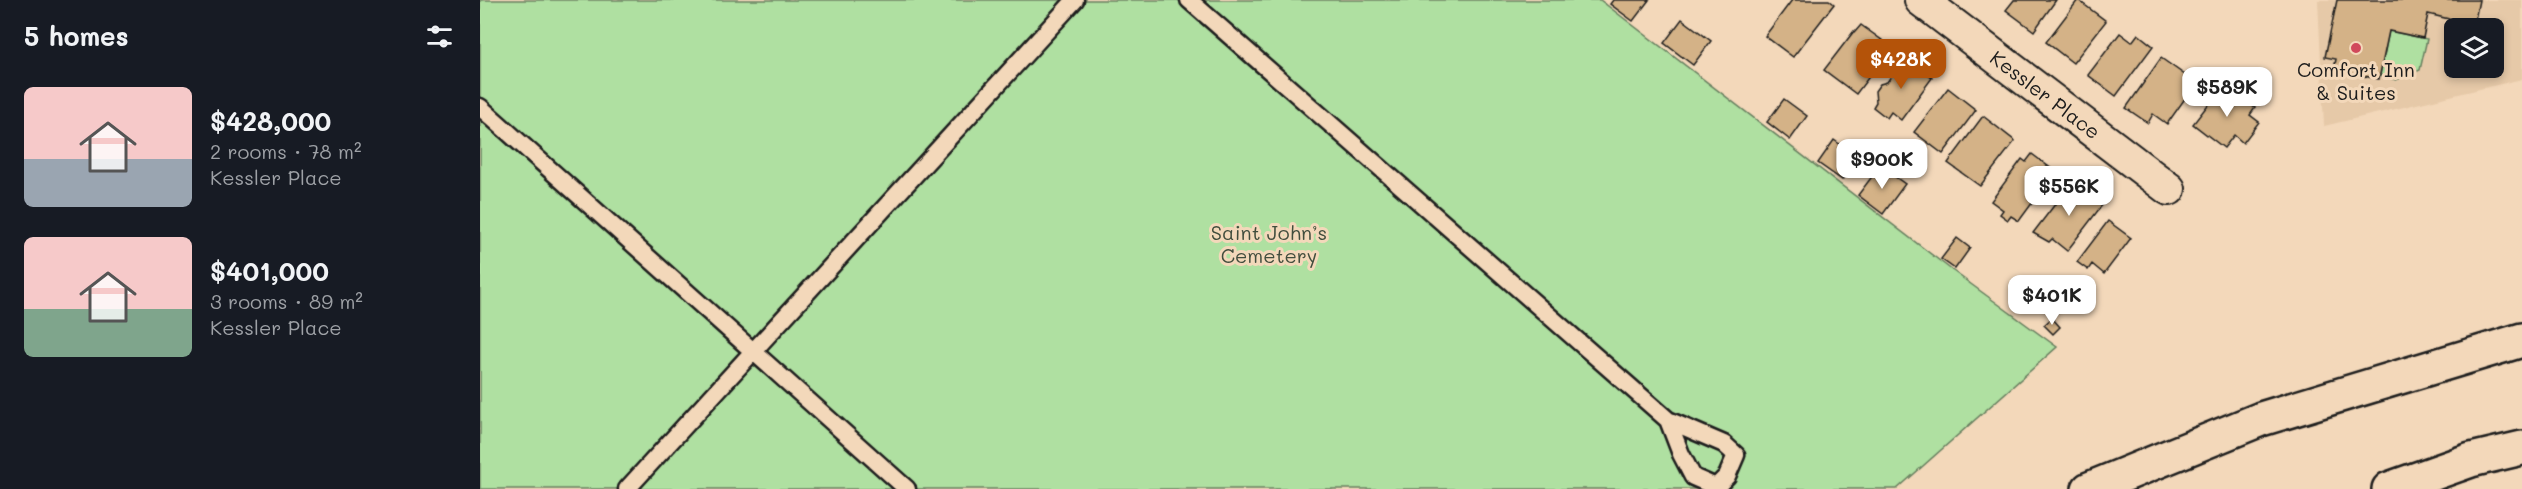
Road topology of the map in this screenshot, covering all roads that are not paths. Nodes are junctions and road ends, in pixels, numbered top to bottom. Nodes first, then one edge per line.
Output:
1 (1075, 0) edge
2 (1189, 0) edge
3 (1921, 0) edge
4 (480, 106) edge
5 (2169, 189) dead end
6 (2522, 340) edge
7 (753, 352) junction
8 (1668, 420) dead end
9 (2522, 448) edge
10 (627, 489) edge
11 (908, 489) edge
12 (2089, 489) edge
13 (2389, 489) edge

1 - 7 lane
2 - 8 lane
3 - 5 street, Kessler Place
4 - 7 lane
6 - 12 highway
7 - 10 lane
7 - 11 lane
9 - 13 highway

